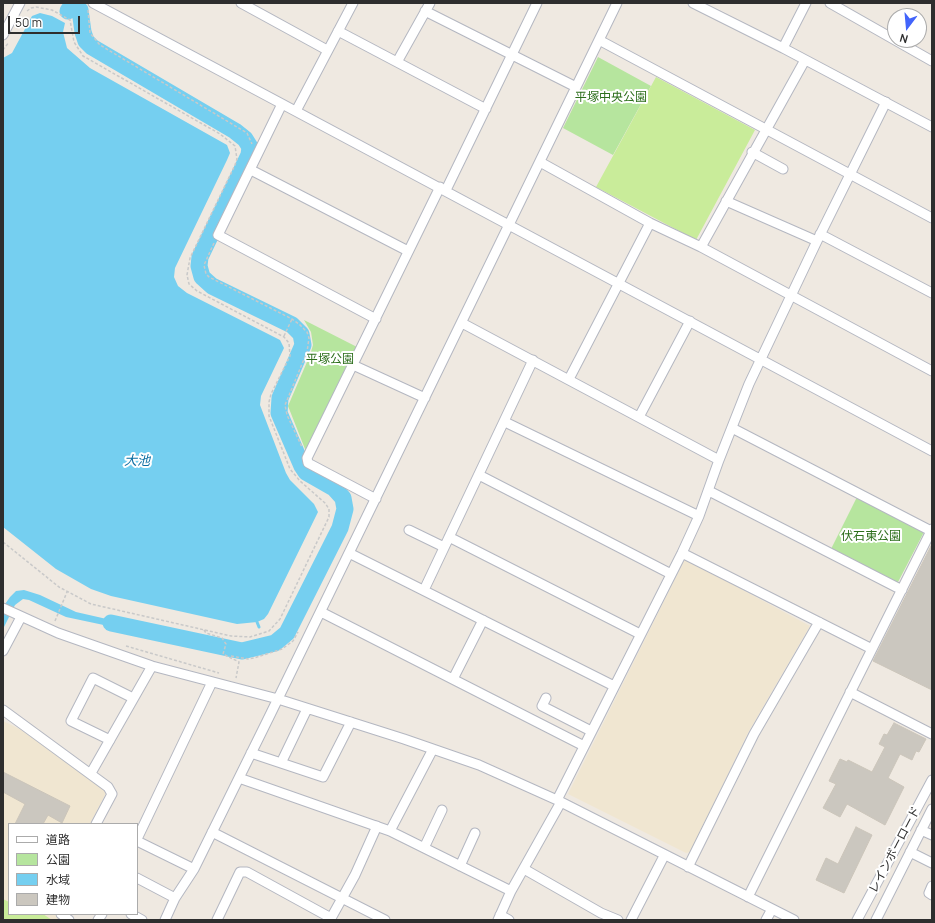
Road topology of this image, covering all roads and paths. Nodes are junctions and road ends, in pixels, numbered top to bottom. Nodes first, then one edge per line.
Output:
1 (20, 3) edge
2 (93, 3) edge
3 (241, 3) edge
4 (353, 3) edge
5 (537, 3) edge
6 (617, 3) edge
7 (693, 3) edge
8 (806, 3) edge
9 (830, 3) edge
10 (428, 7) edge
11 (26, 12) dead end
12 (338, 31) junction
13 (6, 38) edge
14 (599, 40) junction
15 (783, 48) junction
16 (3, 50) edge
17 (327, 50) junction
18 (512, 54) junction
19 (805, 60) junction
20 (932, 61) edge
21 (397, 62) junction
22 (576, 87) junction
23 (886, 102) junction
24 (282, 104) junction
25 (486, 109) junction
26 (296, 111) junction
27 (931, 123) edge
28 (764, 129) junction
29 (752, 152) junction
30 (259, 153) junction
31 (540, 162) junction
32 (783, 169) dead end
33 (251, 170) junction
34 (851, 175) junction
35 (443, 189) junction
36 (726, 201) junction
37 (932, 218) edge
38 (650, 223) junction
39 (510, 224) junction
40 (218, 235) junction
41 (818, 238) junction
42 (701, 247) junction
43 (408, 251) junction
44 (618, 282) junction
45 (932, 293) edge
46 (791, 297) junction
47 (292, 319) junction
48 (376, 319) junction
49 (690, 321) junction
50 (462, 323) junction
51 (284, 337) junction
52 (533, 360) junction
53 (760, 360) junction
54 (353, 365) junction
55 (932, 371) edge
56 (569, 379) junction
57 (425, 398) junction
58 (638, 416) junction
59 (505, 422) junction
60 (732, 428) junction
61 (932, 451) edge
62 (307, 458) junction
63 (719, 460) junction
64 (479, 475) junction
65 (709, 491) junction
66 (376, 499) junction
67 (699, 516) junction
68 (409, 530) dead end
69 (932, 530) edge
70 (449, 538) junction
71 (3, 542) edge
72 (444, 547) junction
73 (349, 553) junction
74 (682, 553) junction
75 (671, 574) junction
76 (424, 590) junction
77 (902, 590) junction
78 (67, 592) junction
79 (3, 608) edge
80 (320, 612) junction
81 (19, 616) junction
82 (483, 620) junction
83 (819, 622) junction
84 (61, 623) dead end
85 (204, 630) junction
86 (298, 632) dead end
87 (640, 634) junction
88 (123, 645) dead end
89 (872, 649) junction
90 (3, 651) edge
91 (232, 656) junction
92 (152, 666) junction
93 (221, 674) dead end
94 (236, 678) dead end
95 (452, 679) junction
96 (212, 682) junction
97 (614, 686) junction
98 (850, 692) junction
99 (133, 698) junction
100 (546, 698) dead end
101 (278, 699) junction
102 (307, 709) junction
103 (3, 710) edge
104 (351, 722) junction
105 (591, 731) junction
106 (932, 734) edge
107 (110, 740) junction
108 (584, 746) junction
109 (433, 749) junction
110 (251, 753) junction
111 (281, 763) junction
112 (91, 773) junction
113 (239, 778) junction
114 (932, 780) edge
115 (559, 801) junction
116 (932, 809) edge
117 (442, 810) dead end
118 (99, 823) edge
119 (377, 826) junction
120 (922, 830) junction
121 (390, 831) junction
122 (212, 832) junction
123 (475, 833) dead end
124 (932, 835) edge
125 (138, 838) edge
126 (138, 841) edge
127 (424, 848) junction
128 (910, 852) junction
129 (664, 856) junction
130 (932, 863) edge
131 (460, 866) junction
132 (688, 867) junction
133 (194, 869) junction
134 (524, 869) junction
135 (138, 879) edge
136 (932, 886) edge
137 (511, 891) junction
138 (932, 895) edge
139 (748, 897) junction
140 (176, 898) junction
141 (343, 898) junction
142 (772, 909) junction
143 (133, 915) edge
144 (499, 918) edge
145 (330, 919) edge
146 (142, 920) edge
147 (165, 920) edge
148 (217, 920) edge
149 (385, 920) edge
150 (509, 920) edge
151 (618, 920) edge
152 (631, 920) edge
153 (766, 920) edge
154 (794, 920) edge
155 (857, 920) edge
156 (876, 920) edge

1 - 13 street
2 - 24 street
2 - 30 path
3 - 17 street
4 - 12 street
5 - 18 street
6 - 14 street
7 - 15 street
8 - 15 street
9 - 20 street
10 - 18 street
10 - 21 street
11 - 51 path
12 - 17 street
12 - 21 street
13 - 16 path
14 - 22 street
14 - 28 street
15 - 19 street
17 - 26 street
18 - 22 street
18 - 25 street
19 - 23 street
19 - 28 street
21 - 25 street
22 - 31 street
23 - 27 street
23 - 34 street
24 - 26 street
24 - 30 street
25 - 35 street
26 - 35 street
28 - 29 street
28 - 34 street
29 - 32 street
29 - 36 street
30 - 33 street
31 - 38 street
31 - 39 street
33 - 40 street
33 - 43 street
34 - 37 street
34 - 41 street
35 - 39 street
35 - 43 street
36 - 41 street
36 - 42 street
38 - 42 street
38 - 44 street
39 - 44 street
39 - 50 street
40 - 47 path
40 - 48 street
41 - 45 street
41 - 46 street
42 - 46 street
43 - 48 street
44 - 49 street
44 - 56 street
46 - 53 street
46 - 55 street
47 - 51 path
47 - 62 path
48 - 54 street
49 - 53 street
49 - 58 street
50 - 52 street
50 - 57 street
51 - 85 path
52 - 56 street
52 - 59 street
53 - 60 street
53 - 61 street
54 - 57 street
54 - 62 street
56 - 58 street
57 - 66 street
58 - 63 street
59 - 64 street
59 - 67 street
60 - 63 street
60 - 69 street
62 - 66 street
63 - 65 street
64 - 70 street
64 - 75 street
65 - 67 street
65 - 77 street
66 - 73 street
67 - 74 street
68 - 72 street
69 - 77 street
70 - 72 street
70 - 87 street
71 - 78 path
72 - 76 street
73 - 76 street
73 - 80 street
74 - 75 street
74 - 83 street
75 - 87 street
76 - 82 street
77 - 89 street
78 - 84 path
78 - 85 path
79 - 81 street
80 - 95 street
80 - 101 street
81 - 90 street
81 - 92 street
82 - 95 street
82 - 97 street
83 - 89 street
83 - 132 street
85 - 91 path
86 - 91 path
87 - 97 street
88 - 93 path
89 - 98 street
91 - 94 path
92 - 96 street
92 - 99 street
95 - 108 street
96 - 101 street
96 - 125 street
97 - 105 street
98 - 106 street
98 - 139 street
99 - 107 street
99 - 107 street
100 - 105 street
101 - 102 street
101 - 110 street
102 - 104 street
102 - 111 street
103 - 112 street
104 - 109 street
104 - 111 street
105 - 108 street
107 - 112 street
108 - 115 street
109 - 115 street
109 - 121 street
110 - 111 street
110 - 113 street
112 - 118 street
113 - 119 street
113 - 122 street
114 - 155 street, レインボーロード
115 - 129 street
115 - 134 street
116 - 120 street, レインボーロード
117 - 127 street
119 - 121 street
119 - 141 street
120 - 124 street
120 - 128 street, レインボーロード
121 - 127 street
122 - 133 street
122 - 141 street
123 - 131 street
126 - 133 street
127 - 131 street
128 - 130 street
128 - 156 street, レインボーロード
129 - 132 street
129 - 152 street
131 - 137 street
132 - 139 street
133 - 140 street
134 - 137 street
134 - 151 street
135 - 140 street
136 - 138 street
137 - 144 street
139 - 142 street
140 - 147 street
141 - 145 street
141 - 149 street
142 - 153 street
142 - 154 street
143 - 146 street
144 - 150 street
145 - 148 street

